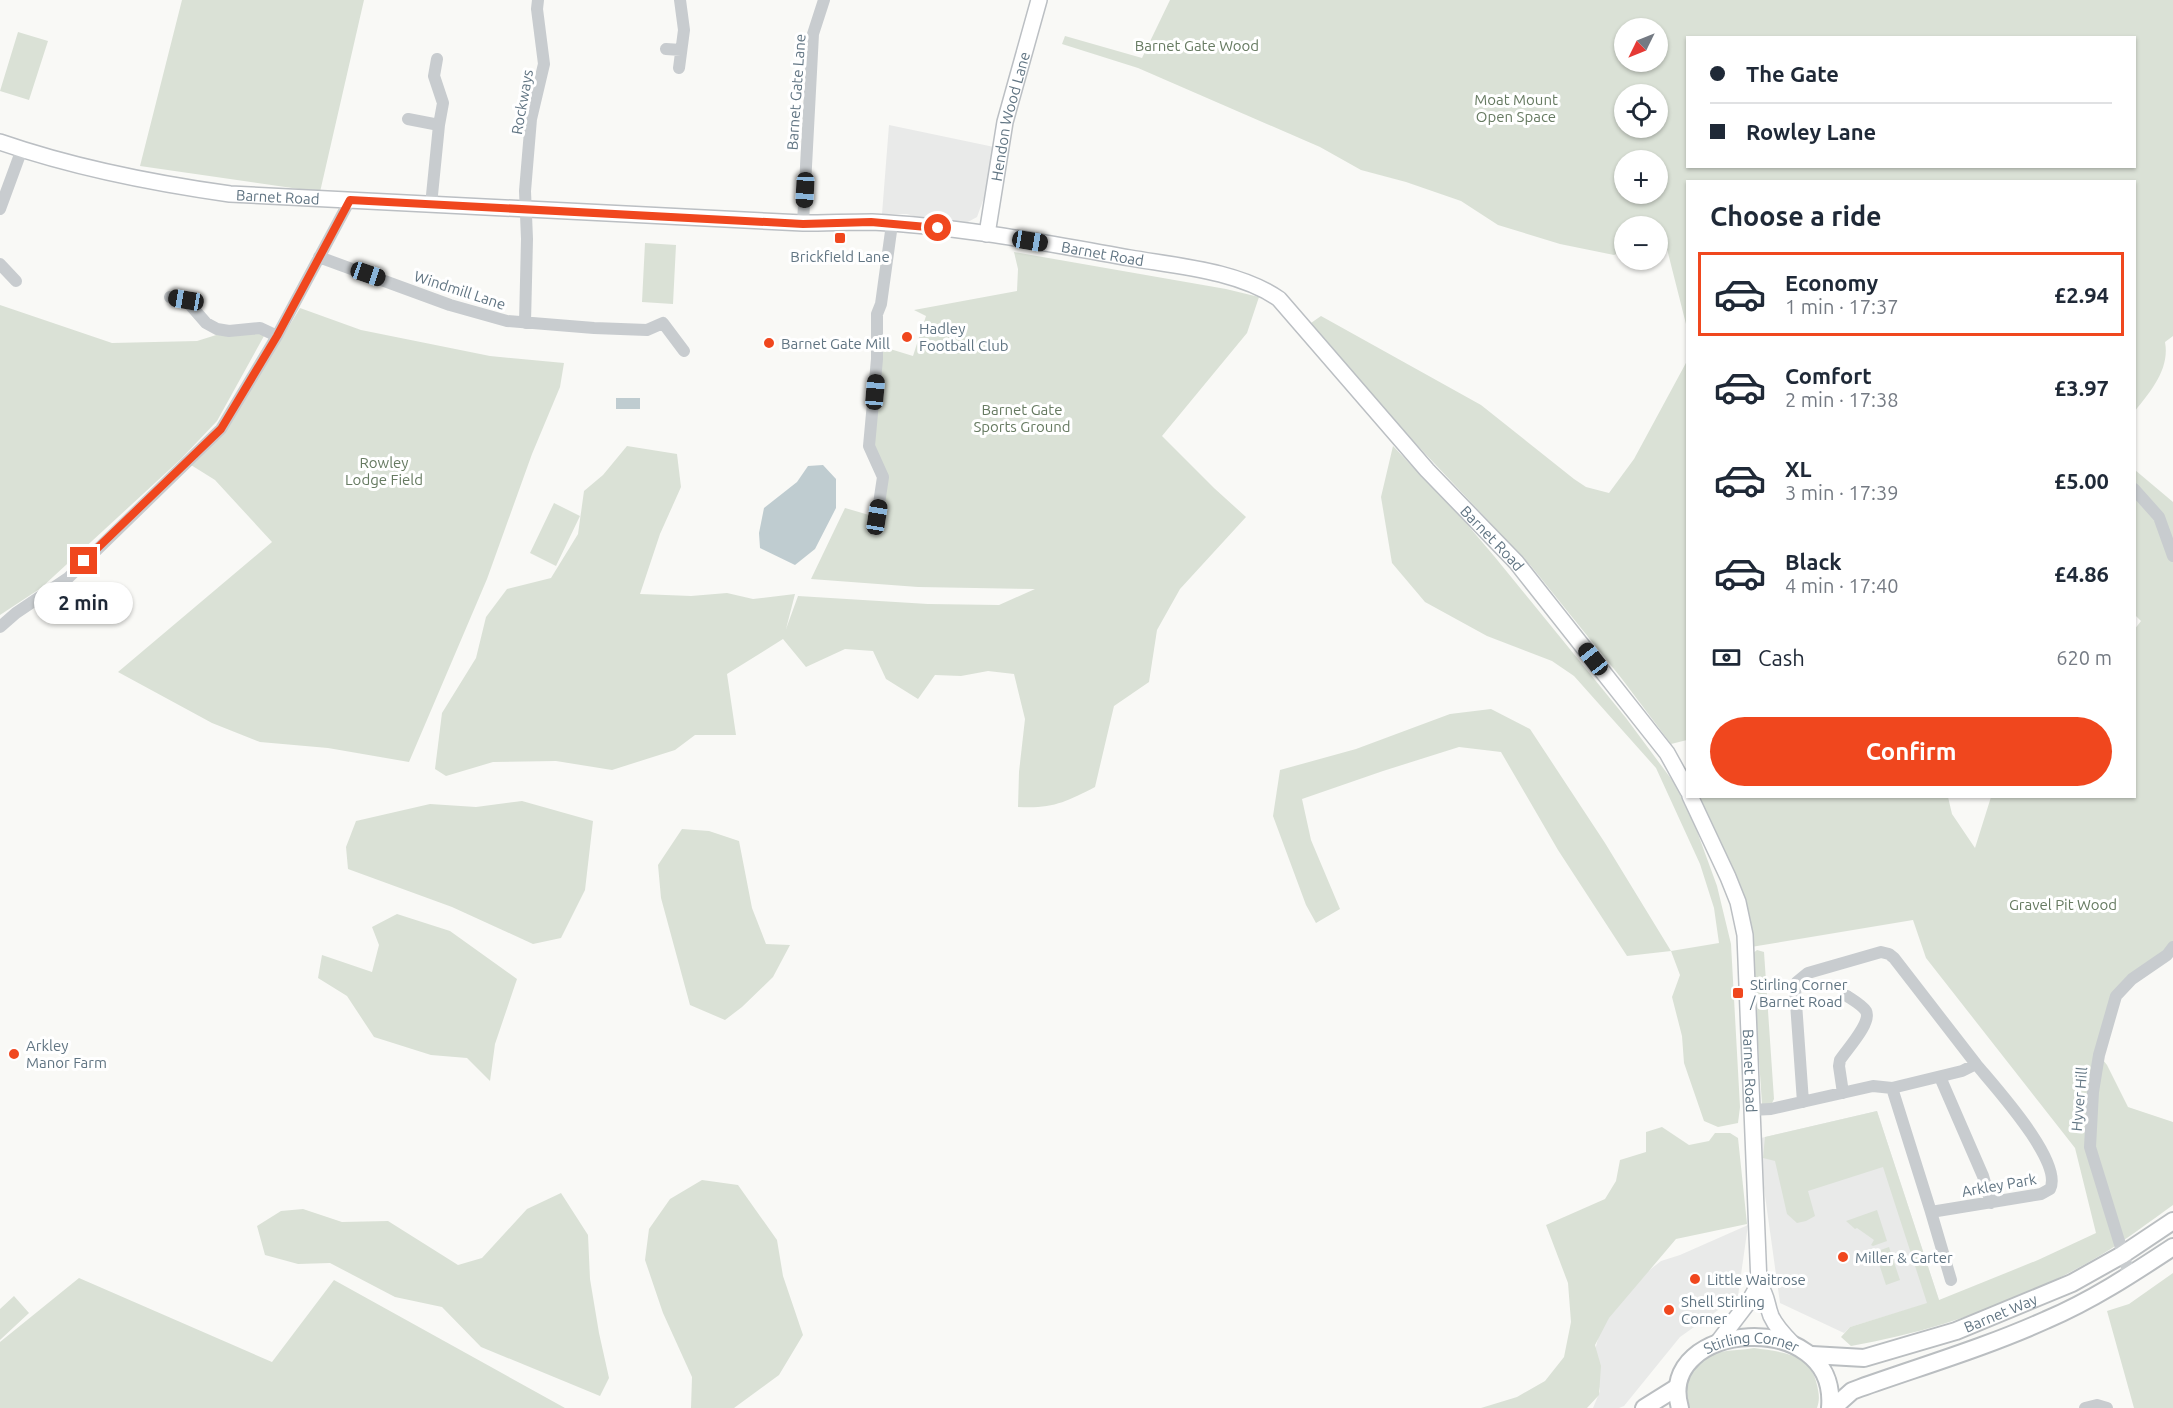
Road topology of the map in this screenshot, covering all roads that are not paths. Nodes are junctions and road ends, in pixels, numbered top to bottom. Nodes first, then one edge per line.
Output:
1 (538, 0) edge
2 (680, 0) edge
3 (824, 0) edge
4 (1039, 0) edge
5 (666, 49) dead end
6 (681, 50) junction
7 (437, 59) dead end
8 (679, 68) dead end
9 (408, 119) dead end
10 (439, 125) junction
11 (0, 142) edge
12 (22, 149) junction
13 (350, 200) junction
14 (431, 205) junction
15 (0, 209) edge
16 (526, 210) junction
17 (803, 224) junction
18 (892, 224) junction
19 (987, 234) junction
20 (319, 257) junction
21 (0, 264) edge
22 (16, 281) dead end
23 (170, 297) dead end
24 (525, 323) junction
25 (277, 336) junction
26 (684, 351) dead end
27 (2136, 491) edge
28 (877, 517) dead end
29 (2173, 556) edge
30 (0, 627) edge
31 (1686, 787) edge
32 (1691, 798) edge
33 (2173, 947) edge
34 (1847, 996) dead end
35 (1976, 1064) junction
36 (1940, 1077) junction
37 (1892, 1088) junction
38 (1843, 1093) junction
39 (1803, 1102) junction
40 (1751, 1110) junction
41 (1991, 1203) junction
42 (1931, 1212) junction
43 (2173, 1221) edge
44 (2173, 1247) edge
45 (2122, 1255) junction
46 (2126, 1277) junction
47 (1952, 1280) dead end
48 (1759, 1284) junction
49 (1718, 1342) junction
50 (1792, 1343) junction
51 (1812, 1355) junction
52 (1676, 1388) junction
53 (1644, 1408) edge
54 (1680, 1408) edge
55 (1832, 1408) edge
56 (2085, 1408) edge
57 (2107, 1408) edge

1 - 16 street, Rockways
2 - 6 street
3 - 17 street, Barnet Gate Lane
4 - 19 main road, Hendon Wood Lane
5 - 6 street
6 - 8 street
7 - 10 street
9 - 10 street
10 - 14 street
11 - 12 main road, Barnet Road
12 - 13 main road, Barnet Road
12 - 15 street
13 - 14 main road, Barnet Road
13 - 20 street
14 - 16 main road, Barnet Road
16 - 17 main road, Barnet Road
16 - 24 street, Windmill Lane
17 - 18 main road, Barnet Road
18 - 19 main road, Barnet Road
18 - 28 street
19 - 31 main road, Barnet Road
20 - 24 street, Windmill Lane
20 - 25 street
21 - 22 street
23 - 25 street
24 - 26 street, Windmill Lane
25 - 30 street
27 - 29 street
32 - 40 main road, Barnet Road
33 - 45 street, Hyver Hill
34 - 38 street
35 - 36 street
35 - 39 street, Arkley Park
35 - 41 street, Arkley Park
36 - 37 street
36 - 41 street
37 - 38 street
37 - 42 street
38 - 39 street
39 - 40 street
40 - 48 main road, Barnet Road
41 - 42 street, Arkley Park
42 - 47 street
43 - 45 highway, Barnet Way
44 - 46 highway, Barnet Way
45 - 46 street, Hyver Hill
45 - 51 highway, Barnet Way
46 - 55 highway, Barnet Way
48 - 49 main road
48 - 50 main road, Barnet Road
49 - 50 highway, Stirling Corner
49 - 52 highway, Stirling Corner
50 - 51 highway, Stirling Corner
51 - 55 highway, Stirling Corner
52 - 53 highway
52 - 54 highway
56 - 57 street

